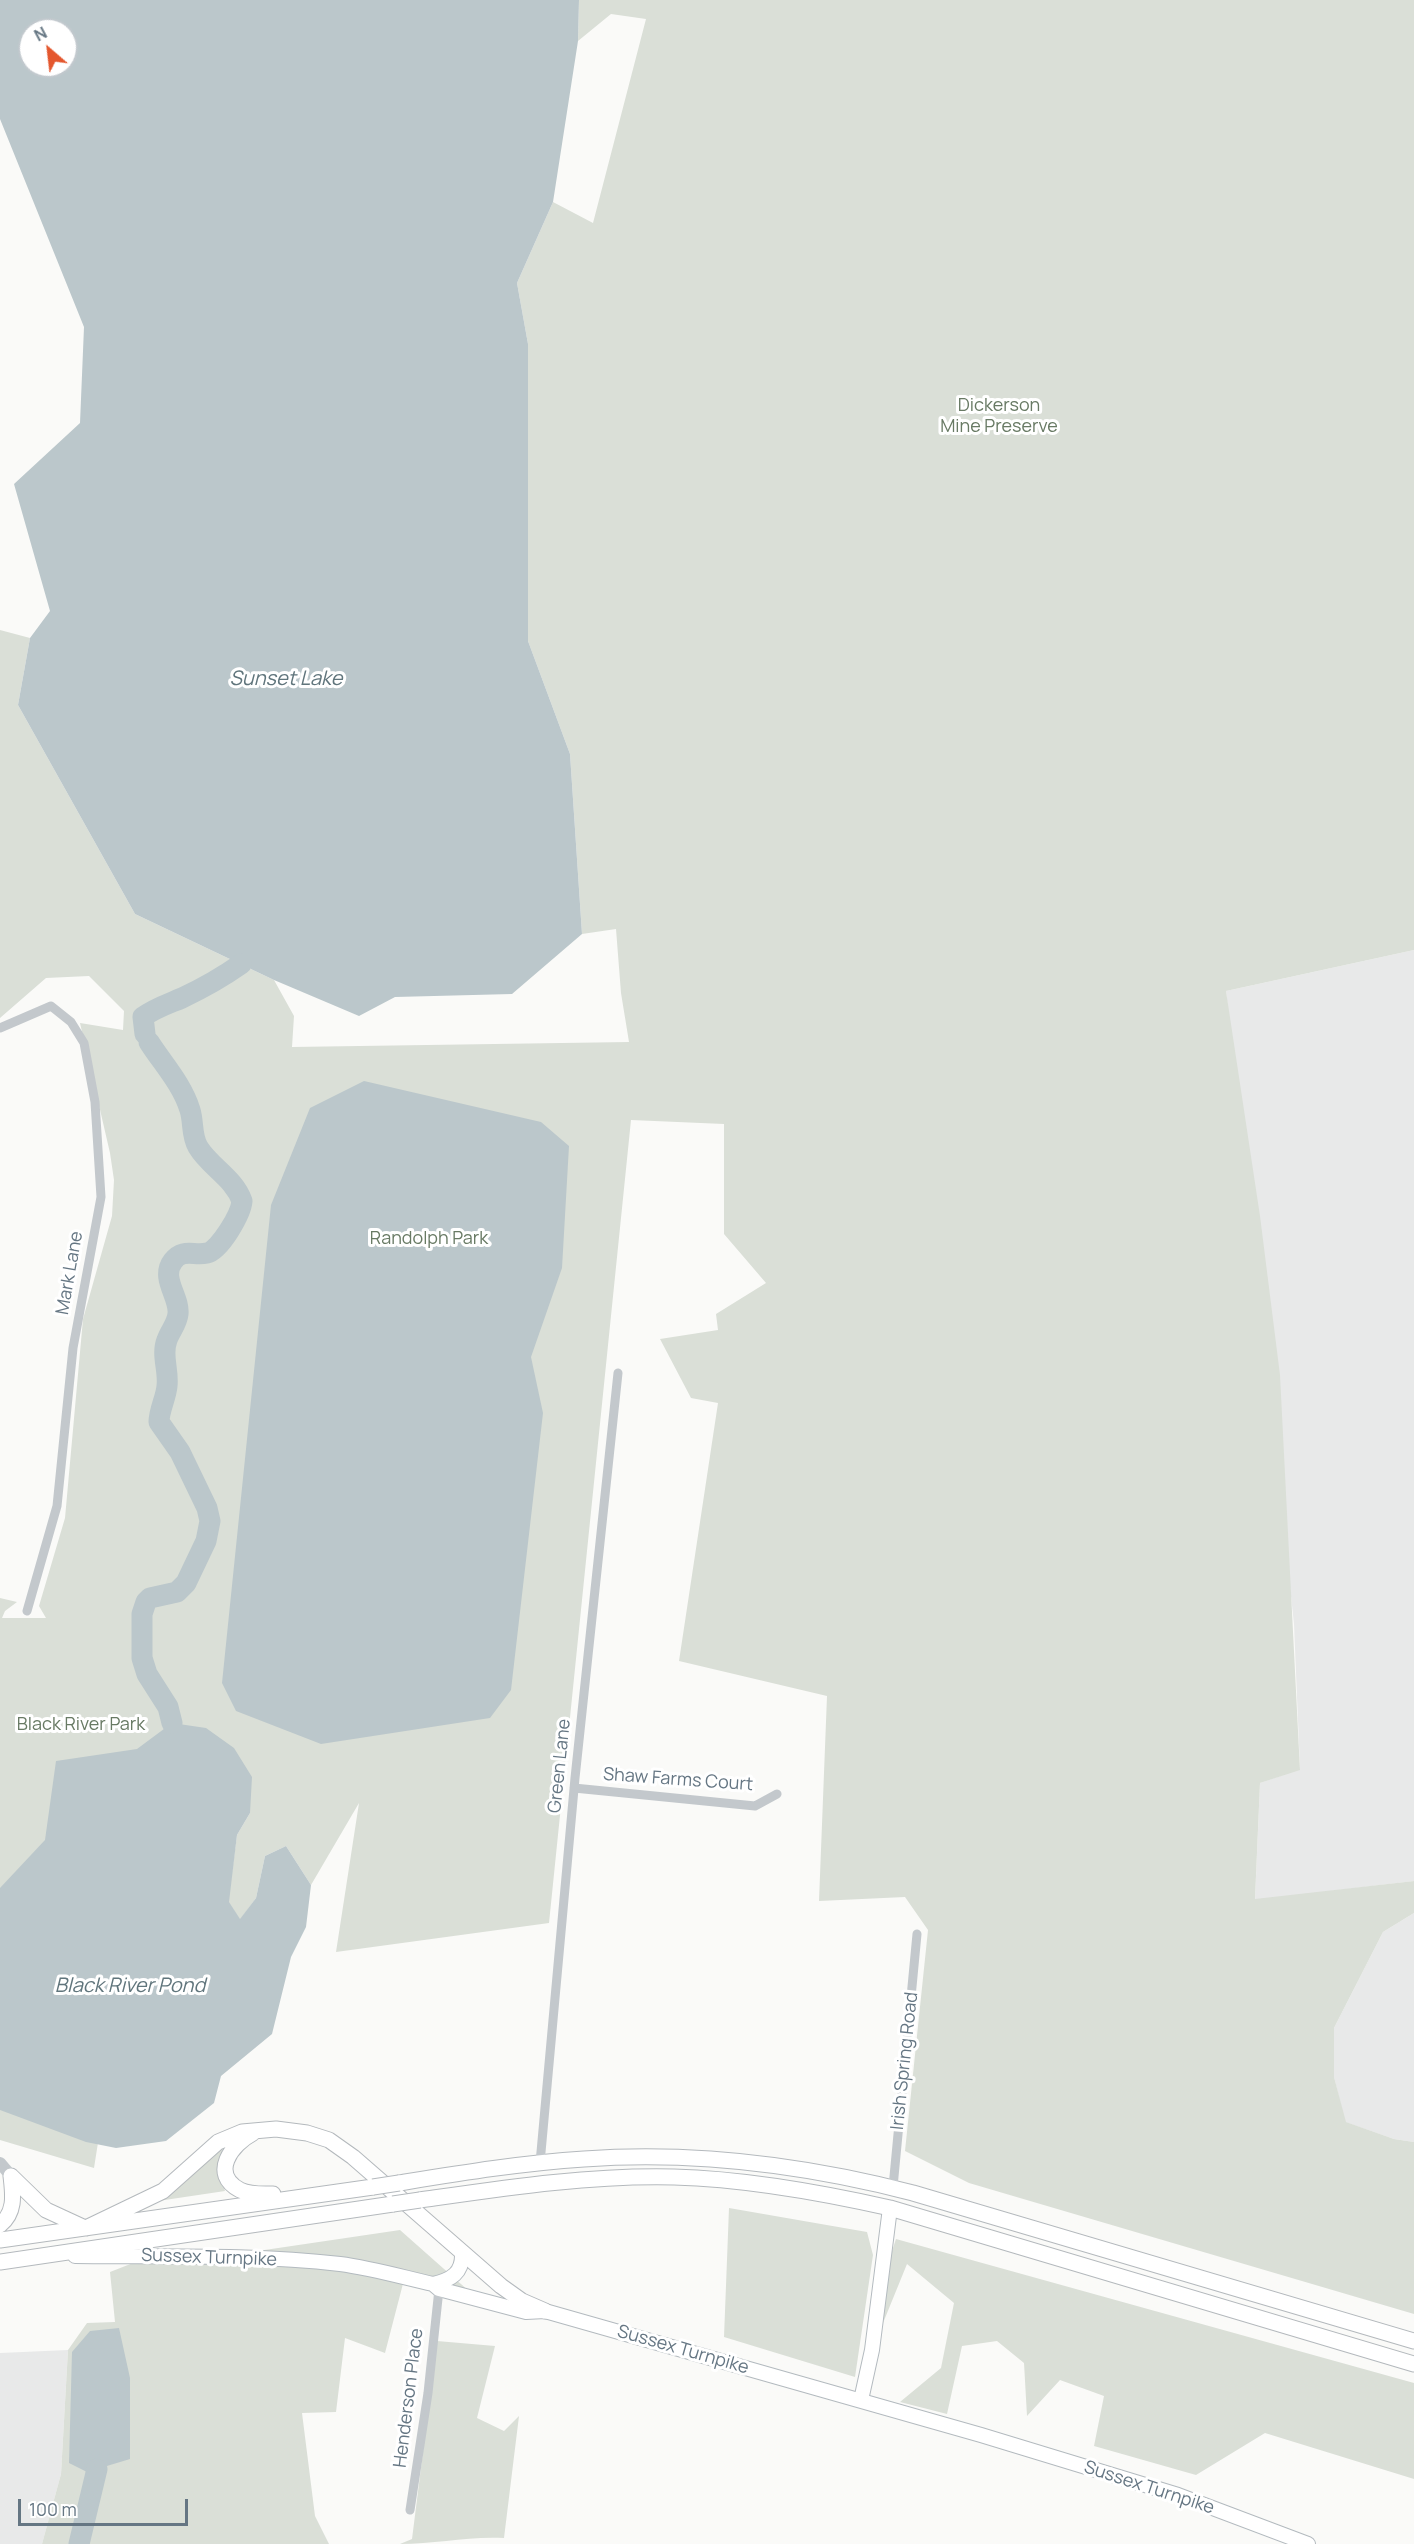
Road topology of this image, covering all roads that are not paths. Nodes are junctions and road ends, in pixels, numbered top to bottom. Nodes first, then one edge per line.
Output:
1 (0, 1028) edge
2 (618, 1373) dead end
3 (27, 1611) dead end
4 (574, 1788) junction
5 (777, 1794) dead end
6 (917, 1934) dead end
7 (261, 2130) junction
8 (0, 2163) edge
9 (540, 2163) junction
10 (11, 2176) junction
11 (893, 2187) junction
12 (309, 2196) junction
13 (891, 2208) junction
14 (0, 2225) edge
15 (85, 2228) junction
16 (0, 2240) edge
17 (462, 2253) junction
18 (40, 2256) junction
19 (0, 2262) edge
20 (436, 2287) junction
21 (545, 2311) junction
22 (1414, 2341) edge
23 (1414, 2364) edge
24 (861, 2400) junction
25 (410, 2510) dead end
26 (1308, 2544) edge

1 - 3 street, Mark Lane
2 - 4 street, Green Lane
4 - 5 street, Shaw Farms Court
4 - 9 street, Green Lane
6 - 11 street, Irish Spring Road
7 - 12 highway
7 - 15 highway
7 - 17 highway
8 - 10 street
9 - 11 highway
9 - 12 highway, bridge
10 - 14 highway
10 - 15 highway
11 - 22 highway
12 - 15 highway
13 - 18 highway, bridge
13 - 23 highway
13 - 24 main road
15 - 16 highway
17 - 20 main road
17 - 21 highway
18 - 19 highway
18 - 20 main road, Sussex Turnpike
20 - 21 main road, Sussex Turnpike
20 - 25 street, Henderson Place
21 - 24 main road, Sussex Turnpike
24 - 26 main road, Sussex Turnpike

